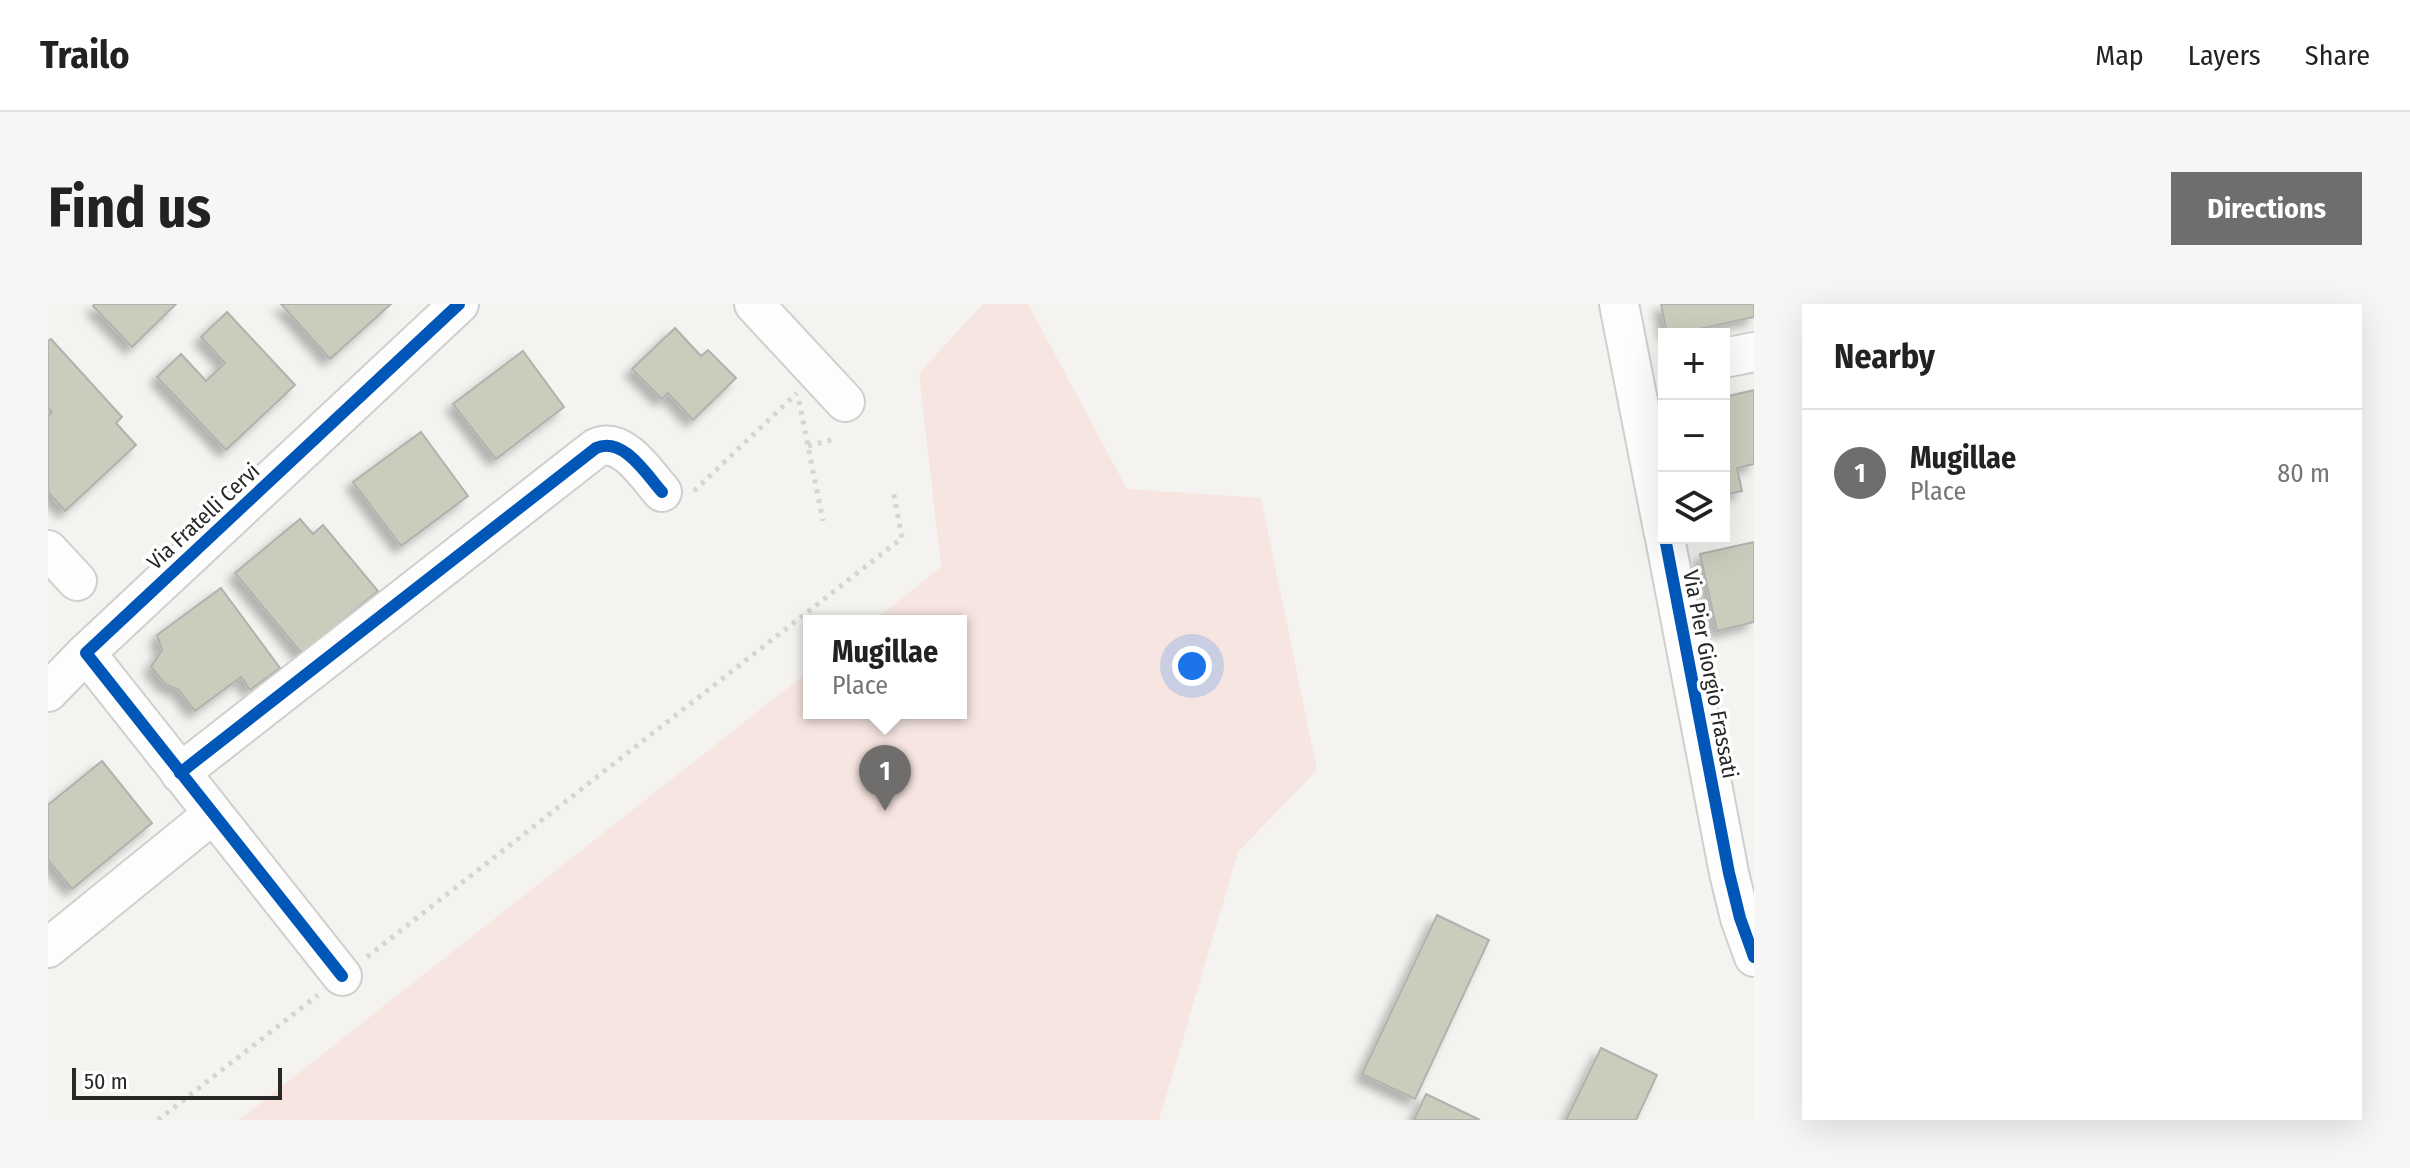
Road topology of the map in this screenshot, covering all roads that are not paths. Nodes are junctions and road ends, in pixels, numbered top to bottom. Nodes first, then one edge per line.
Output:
1 (459, 304) edge
2 (754, 304) edge
3 (1619, 304) edge
4 (1754, 352) edge
5 (1730, 357) edge
6 (1649, 375) edge
7 (845, 402) dead end
8 (1658, 472) edge
9 (676, 493) road end
10 (1666, 544) edge
11 (48, 550) edge
12 (77, 581) dead end
13 (86, 653) junction
14 (48, 692) edge
15 (180, 773) junction
16 (213, 814) junction
17 (1742, 870) edge
18 (48, 948) edge
19 (1754, 957) edge
20 (342, 976) road end

1 - 13 street, Via Fratelli Cervi
2 - 7 street
3 - 6 street, Via Pier Giorgio Frassati
4 - 5 street
6 - 8 street, Via Pier Giorgio Frassati
9 - 15 street
10 - 17 street, Via Pier Giorgio Frassati
11 - 12 street
13 - 14 street, Via Fratelli Cervi
13 - 15 street
15 - 16 street
16 - 18 street
16 - 20 street
17 - 19 street, Via Pier Giorgio Frassati

